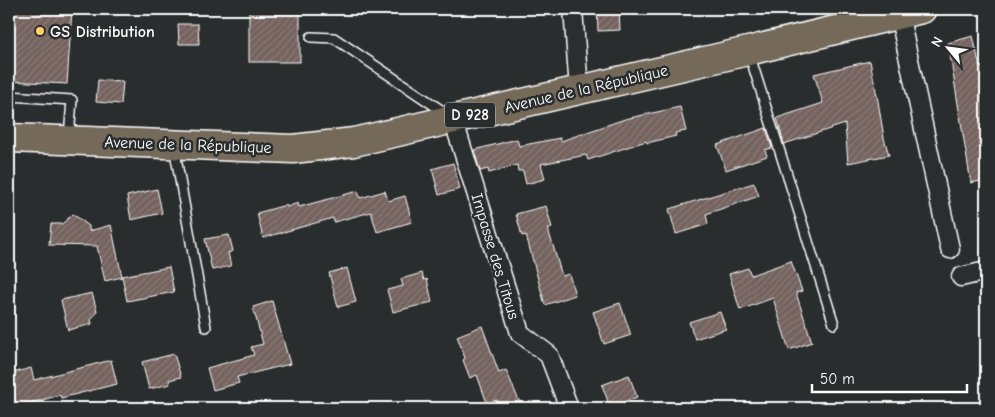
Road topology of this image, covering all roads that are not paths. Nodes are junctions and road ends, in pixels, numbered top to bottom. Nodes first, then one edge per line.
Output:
1 (573, 9) edge
2 (910, 11) edge
3 (311, 37) dead end
4 (748, 51) junction
5 (579, 90) junction
6 (9, 96) edge
7 (453, 119) junction
8 (9, 138) edge
9 (69, 140) junction
10 (173, 144) junction
11 (950, 250) dead end
12 (986, 271) edge
13 (961, 276) dead end
14 (834, 324) dead end
15 (206, 327) dead end
16 (569, 408) edge

1 - 5 street
2 - 4 main road, Avenue de la République / D 928
2 - 11 street
3 - 7 lane
4 - 5 main road, Avenue de la République / D 928
4 - 14 lane
5 - 7 main road, Avenue de la République / D 928
6 - 9 lane
7 - 10 main road, Avenue de la République / D 928
7 - 16 street, Impasse des Titous
8 - 9 main road, Avenue de la République / D 928
9 - 10 main road, Avenue de la République / D 928
10 - 15 lane
12 - 13 street

